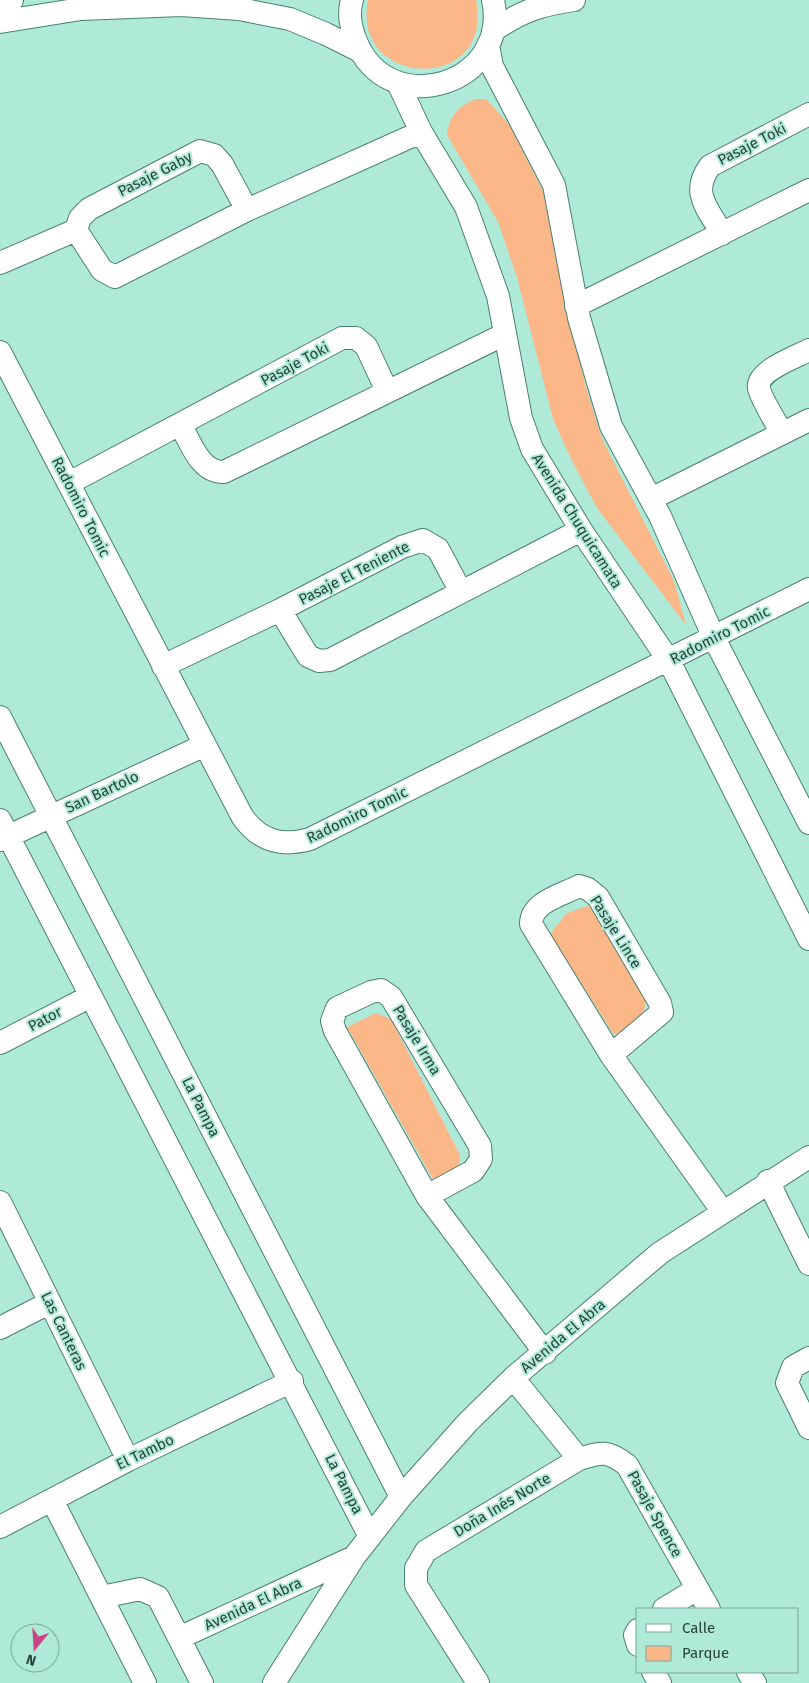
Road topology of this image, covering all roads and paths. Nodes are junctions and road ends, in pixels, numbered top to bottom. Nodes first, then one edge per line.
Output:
1 (12, 0) edge
2 (352, 0) edge
3 (493, 0) edge
4 (574, 0) edge
5 (533, 2) edge
6 (0, 22) edge
7 (491, 38) junction
8 (360, 51) junction
9 (398, 83) junction
10 (809, 114) edge
11 (421, 132) junction
12 (809, 190) edge
13 (247, 210) junction
14 (76, 230) junction
15 (722, 234) junction
16 (0, 263) edge
17 (576, 306) junction
18 (505, 334) junction
19 (809, 350) edge
20 (0, 352) edge
21 (387, 390) junction
22 (809, 420) edge
23 (180, 424) junction
24 (782, 433) junction
25 (70, 483) junction
26 (650, 499) junction
27 (581, 530) junction
28 (809, 589) edge
29 (461, 592) junction
30 (280, 610) junction
31 (714, 638) junction
32 (669, 661) junction
33 (163, 666) junction
34 (0, 717) edge
35 (204, 745) junction
36 (51, 815) junction
37 (809, 823) edge
38 (3, 832) edge
39 (809, 939) edge
40 (91, 996) junction
41 (0, 1043) edge
42 (611, 1055) junction
43 (809, 1157) edge
44 (768, 1182) junction
45 (427, 1196) junction
46 (0, 1202) edge
47 (723, 1212) junction
48 (809, 1264) edge
49 (50, 1303) junction
50 (0, 1328) edge
51 (545, 1352) junction
52 (809, 1358) edge
53 (513, 1378) junction
54 (292, 1381) junction
55 (809, 1428) edge
56 (602, 1452) joint
57 (579, 1459) junction
58 (128, 1460) junction
59 (401, 1497) junction
60 (52, 1500) junction
61 (0, 1527) edge
62 (370, 1537) junction
63 (354, 1557) junction
64 (697, 1589) junction
65 (102, 1597) junction
66 (666, 1608) edge
67 (708, 1608) edge
68 (179, 1638) junction
69 (146, 1683) edge
70 (202, 1683) edge
71 (274, 1683) edge
72 (477, 1683) edge

1 - 6 street
2 - 8 street
3 - 7 street
4 - 5 street
5 - 7 street
6 - 8 street
7 - 9 street
7 - 17 street
8 - 9 street
9 - 11 street, Avenida Chuquicamata
10 - 15 street, Pasaje Toki
11 - 13 street
11 - 18 street, Avenida Chuquicamata
12 - 15 street
13 - 14 street
13 - 14 street, Pasaje Gaby
14 - 16 street
15 - 17 street
17 - 26 street
18 - 21 street
18 - 27 street, Avenida Chuquicamata
19 - 24 street
20 - 25 street, Radomiro Tomic
21 - 23 street
21 - 23 street, Pasaje Toki
22 - 24 street
23 - 25 street, Pasaje Toki
24 - 26 street
25 - 33 street, Radomiro Tomic
26 - 31 street
27 - 29 street, Pasaje El Teniente
27 - 32 street, Avenida Chuquicamata
28 - 31 street, Radomiro Tomic
29 - 30 street, Pasaje El Teniente
29 - 30 street, Pasaje El Teniente
30 - 33 street, Pasaje El Teniente
31 - 32 street, Radomiro Tomic
31 - 37 street
32 - 35 street, Radomiro Tomic
32 - 39 street, Avenida Chuquicamata
33 - 35 street, Radomiro Tomic
34 - 36 street, La Pampa
35 - 36 street, San Bartolo
36 - 38 street, San Bartolo
36 - 59 street, La Pampa
38 - 40 street, La Pampa
40 - 41 street, Pator
40 - 54 street, La Pampa
42 - 42 street, Pasaje Lince
42 - 47 street, Pasaje Lince
43 - 44 street, Avenida El Abra
44 - 47 street, Avenida El Abra
44 - 48 street
45 - 45 street, Pasaje Irma
45 - 51 street, Pasaje Irma
46 - 49 street, Las Canteras
47 - 51 street, Avenida El Abra
49 - 50 street
49 - 58 street, Las Canteras
51 - 53 street, Avenida El Abra
52 - 55 street
53 - 57 street
53 - 59 street, Avenida El Abra
54 - 58 street, El Tambo
54 - 62 street, La Pampa
56 - 57 street, Doña Inés Norte
56 - 64 street, Pasaje Spence
57 - 72 street, Doña Inés Norte
58 - 60 street, El Tambo
59 - 62 street, Avenida El Abra
60 - 61 street, El Tambo
60 - 65 street
62 - 63 street, Avenida El Abra
63 - 68 street, Avenida El Abra
63 - 71 street, Avenida El Abra
64 - 66 street
64 - 67 street, Pasaje Spence
65 - 68 street
65 - 69 street
68 - 70 street

